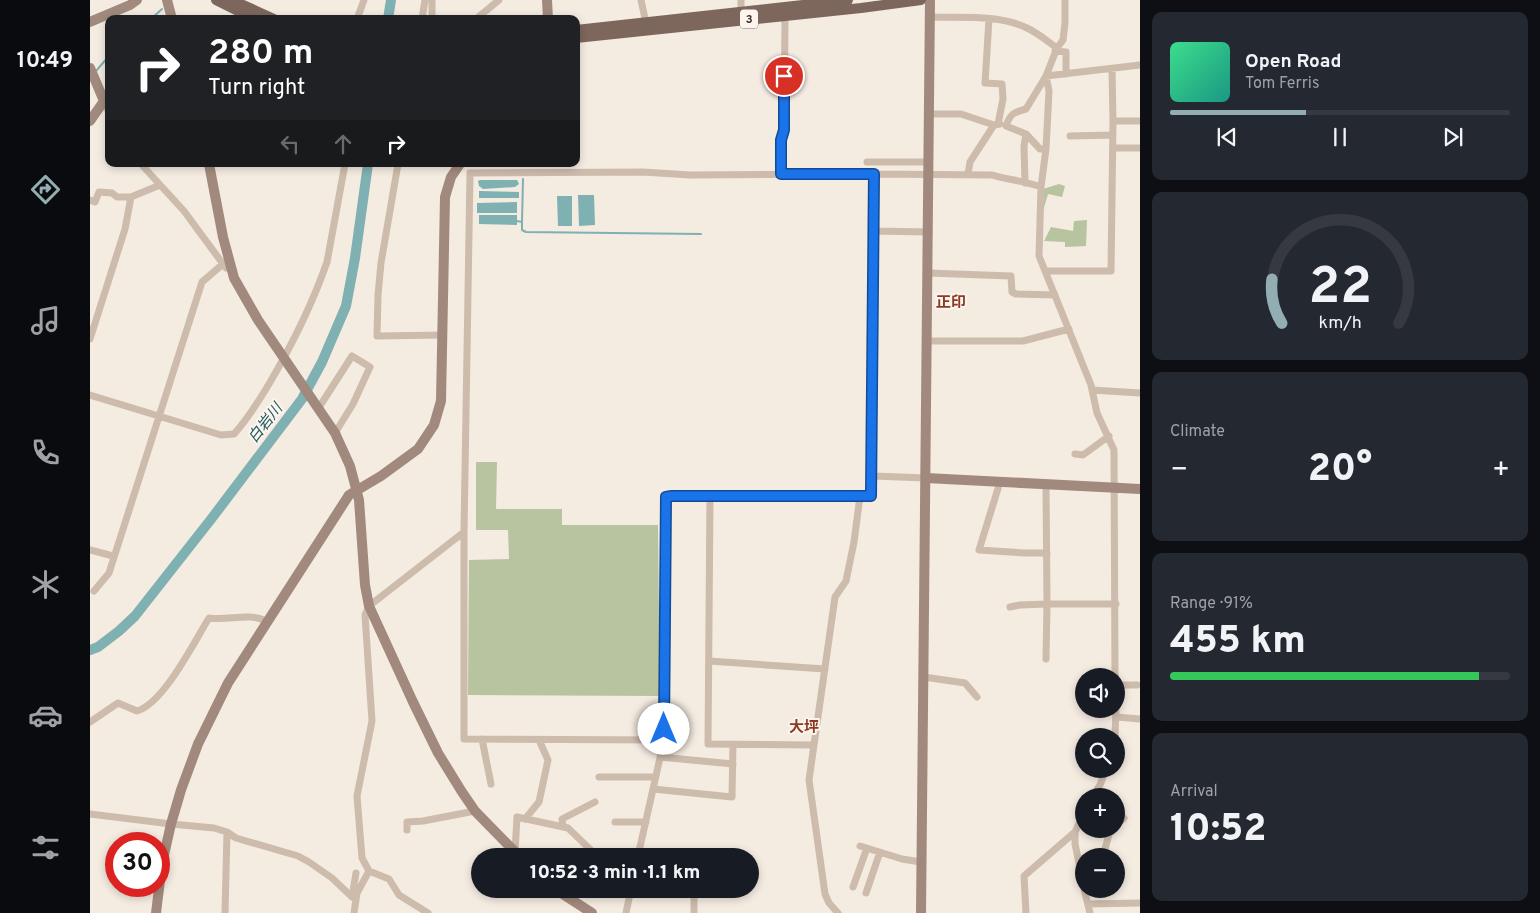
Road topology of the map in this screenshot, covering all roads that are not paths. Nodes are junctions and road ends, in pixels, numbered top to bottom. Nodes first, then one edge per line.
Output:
1 (137, 0) edge
2 (167, 0) edge
3 (216, 0) edge
4 (232, 0) edge
5 (364, 0) edge
6 (425, 0) edge
7 (432, 0) edge
8 (499, 0) edge
9 (547, 0) edge
10 (641, 0) edge
11 (741, 0) edge
12 (848, 0) edge
13 (921, 0) edge
14 (930, 0) edge
15 (1065, 0) edge
16 (780, 8) edge
17 (741, 12) junction
18 (106, 15) edge
19 (171, 15) edge
20 (246, 15) edge
21 (264, 15) edge
22 (358, 15) edge
23 (423, 15) edge
24 (432, 15) edge
25 (481, 15) edge
26 (548, 15) edge
27 (105, 16) edge
28 (931, 17) junction
29 (989, 19) junction
30 (90, 22) edge
31 (646, 23) junction
32 (580, 30) edge
33 (580, 37) edge
34 (1056, 49) junction
35 (1140, 65) edge
36 (1112, 69) junction
37 (92, 72) edge
38 (1066, 74) junction
39 (1046, 76) junction
40 (105, 97) edge
41 (930, 114) junction
42 (90, 121) edge
43 (1113, 121) junction
44 (1140, 121) edge
45 (996, 124) junction
46 (1006, 126) junction
47 (1026, 134) junction
48 (1070, 136) dead end
49 (1113, 136) junction
50 (1113, 148) junction
51 (1140, 148) edge
52 (1046, 149) junction
53 (867, 162) dead end
54 (929, 162) junction
55 (144, 167) edge
56 (210, 167) edge
57 (344, 167) edge
58 (397, 167) edge
59 (458, 167) edge
60 (516, 167) edge
61 (543, 167) edge
62 (514, 172) junction
63 (541, 172) junction
64 (929, 173) junction
65 (781, 174) junction
66 (874, 174) junction
67 (968, 174) junction
68 (1025, 183) junction
69 (160, 185) junction
70 (1041, 188) junction
71 (131, 198) junction
72 (90, 200) edge
73 (874, 232) junction
74 (929, 232) junction
75 (223, 264) junction
76 (1045, 271) junction
77 (928, 273) junction
78 (234, 278) junction
79 (1055, 295) junction
80 (1069, 330) junction
81 (442, 335) junction
82 (90, 339) edge
83 (928, 341) junction
84 (284, 358) junction
85 (1092, 390) junction
86 (1140, 393) edge
87 (90, 395) edge
88 (318, 409) junction
89 (158, 417) junction
90 (335, 433) junction
91 (1109, 436) junction
92 (1075, 454) dead end
93 (872, 476) junction
94 (926, 478) junction
95 (1000, 482) junction
96 (1046, 484) junction
97 (1114, 487) junction
98 (1140, 489) edge
99 (358, 490) junction
100 (710, 496) junction
101 (860, 496) junction
102 (464, 532) junction
103 (90, 550) edge
104 (1047, 553) junction
105 (113, 556) junction
106 (94, 591) dead end
107 (1047, 604) junction
108 (1116, 604) junction
109 (369, 606) junction
110 (1010, 607) dead end
111 (266, 621) junction
112 (1046, 659) dead end
113 (709, 660) junction
114 (825, 668) junction
115 (1115, 668) edge
116 (924, 677) junction
117 (1125, 685) edge
118 (1137, 685) dead end
119 (977, 697) dead end
120 (1125, 718) edge
121 (1140, 719) edge
122 (90, 722) edge
123 (482, 739) junction
124 (539, 740) junction
125 (664, 740) junction
126 (733, 744) junction
127 (814, 745) junction
128 (660, 757) junction
129 (733, 764) junction
130 (599, 777) dead end
131 (655, 778) junction
132 (491, 784) dead end
133 (653, 789) junction
134 (595, 802) dead end
135 (475, 811) junction
136 (90, 814) edge
137 (525, 819) junction
138 (615, 822) dead end
139 (646, 822) junction
140 (171, 824) junction
141 (563, 827) junction
142 (407, 830) dead end
143 (227, 832) junction
144 (1075, 833) edge
145 (510, 848) edge
146 (517, 848) edge
147 (589, 848) edge
148 (640, 848) edge
149 (880, 852) junction
150 (921, 862) junction
151 (369, 871) junction
152 (356, 873) dead end
153 (853, 887) dead end
154 (866, 893) dead end
155 (569, 898) edge
156 (629, 898) edge
157 (694, 898) edge
158 (1086, 898) edge
159 (1140, 903) edge
160 (1088, 904) junction
161 (156, 913) edge
162 (225, 913) edge
163 (354, 913) edge
164 (428, 913) edge
165 (592, 913) edge
166 (626, 913) edge
167 (694, 913) edge
168 (838, 913) edge
169 (921, 913) edge
170 (1026, 913) edge
171 (1090, 913) edge

1 - 18 street
2 - 19 street
3 - 20 main road
4 - 21 main road
5 - 22 street
6 - 23 street
7 - 24 street
8 - 25 street
9 - 26 street
10 - 31 street
11 - 17 street
12 - 16 main road, 3
13 - 16 main road, 3
14 - 28 street
15 - 34 street
16 - 17 main road, 3
16 - 33 main road, 3
16 - 65 street
17 - 31 main road, 3
27 - 30 street
28 - 29 street
28 - 41 street
29 - 34 street
29 - 45 street
31 - 32 main road, 3
34 - 38 street
34 - 39 street
35 - 36 street
36 - 38 street
36 - 43 street
37 - 40 street
38 - 39 street
39 - 46 street
39 - 52 street
40 - 42 street
41 - 45 street
41 - 54 street
43 - 44 street
43 - 49 street
45 - 46 street
45 - 67 street
46 - 47 street
47 - 52 street
47 - 68 street
48 - 49 street
49 - 50 street
50 - 51 street
50 - 76 street
52 - 70 street
53 - 54 street
54 - 64 street
55 - 69 street
56 - 78 street
57 - 84 street
58 - 81 street
59 - 81 street
60 - 62 street
61 - 63 street
62 - 63 street
62 - 102 street
63 - 65 street
64 - 66 street
64 - 67 street
64 - 74 street
65 - 66 street
66 - 73 street
67 - 68 street
68 - 70 street
69 - 71 street
69 - 75 street
70 - 76 street
71 - 72 street
71 - 82 street
73 - 74 street
73 - 93 street
74 - 77 street
75 - 78 street
75 - 89 street
76 - 79 street
77 - 79 street
77 - 83 street
78 - 84 street
79 - 80 street
80 - 83 street
80 - 85 street
81 - 99 street
83 - 94 street
84 - 88 street
84 - 89 street
85 - 86 street
85 - 91 street
87 - 89 street
88 - 90 street
88 - 90 street
89 - 105 street
90 - 99 street
91 - 92 street
91 - 97 street
93 - 94 street
93 - 101 street
94 - 95 street
94 - 116 street
95 - 96 street
95 - 104 street
96 - 97 street
96 - 104 street
97 - 98 street
97 - 108 street
99 - 109 street
99 - 111 street
100 - 101 street
100 - 113 street
100 - 125 street
101 - 114 street
102 - 109 street
102 - 123 street
103 - 105 street
104 - 107 street
105 - 106 street
107 - 108 street
107 - 110 street
107 - 112 street
108 - 115 street
109 - 135 street
109 - 151 street
111 - 122 street
111 - 140 street
113 - 114 street
113 - 126 street
114 - 127 street
116 - 119 street
116 - 150 street
117 - 118 street
120 - 121 street
123 - 124 street
123 - 132 street
124 - 125 street
124 - 137 street
125 - 128 street
126 - 127 street
126 - 129 street
127 - 168 street
128 - 129 street
128 - 131 street
129 - 133 street
130 - 131 street
131 - 133 street
133 - 139 street
134 - 141 street
135 - 142 street
135 - 145 street
136 - 140 street
137 - 141 street
137 - 146 street
138 - 139 street
139 - 148 street
140 - 143 street
140 - 161 street
141 - 147 street
143 - 152 street
143 - 162 street
144 - 170 street
149 - 150 street
149 - 153 street
149 - 154 street
150 - 169 street
151 - 163 street
151 - 164 street
155 - 165 street
156 - 166 street
157 - 167 street
158 - 160 street
159 - 160 street
160 - 171 street

